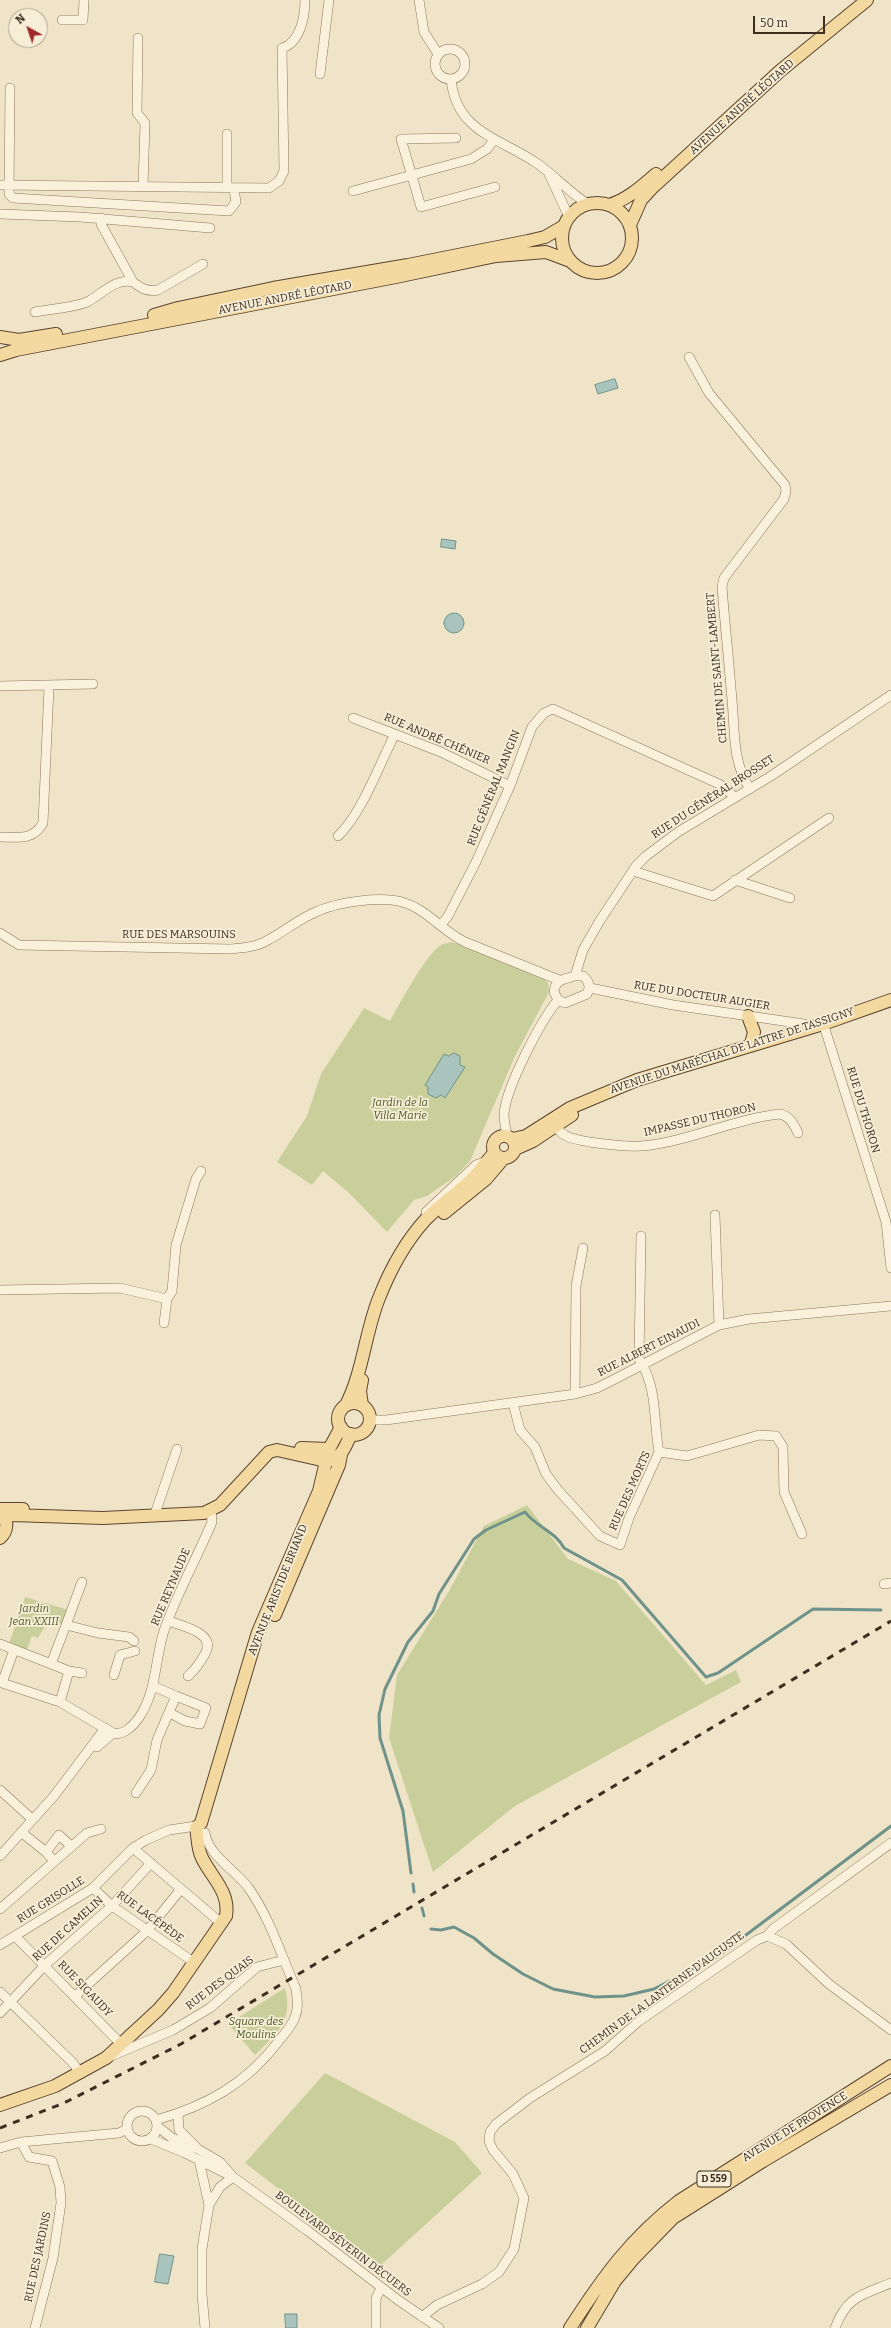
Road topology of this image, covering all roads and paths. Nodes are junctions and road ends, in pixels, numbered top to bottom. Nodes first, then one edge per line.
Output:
1 (84, 0) edge
2 (305, 0) edge
3 (329, 0) edge
4 (419, 0) edge
5 (856, 0) edge
6 (868, 0) edge
7 (62, 20) dead end
8 (138, 38) dead end
9 (438, 54) junction
10 (320, 74) dead end
11 (451, 79) junction
12 (10, 88) dead end
13 (227, 134) dead end
14 (456, 138) dead end
15 (494, 140) junction
16 (547, 171) junction
17 (411, 175) junction
18 (4, 185) edge
19 (143, 187) junction
20 (495, 187) dead end
21 (231, 189) junction
22 (353, 191) dead end
23 (588, 204) junction
24 (609, 205) junction
25 (0, 214) edge
26 (100, 218) junction
27 (566, 221) junction
28 (630, 225) junction
29 (210, 228) dead end
30 (570, 260) junction
31 (203, 264) dead end
32 (133, 282) junction
33 (35, 312) dead end
34 (0, 337) edge
35 (0, 355) edge
36 (689, 357) dead end
37 (93, 684) dead end
38 (0, 686) edge
39 (49, 687) junction
40 (891, 695) edge
41 (353, 718) dead end
42 (395, 734) junction
43 (510, 786) junction
44 (750, 789) junction
45 (735, 797) junction
46 (829, 818) dead end
47 (338, 836) dead end
48 (0, 837) edge
49 (633, 871) junction
50 (735, 880) junction
51 (790, 898) dead end
52 (441, 925) junction
53 (0, 933) edge
54 (575, 976) junction
55 (559, 980) junction
56 (590, 988) junction
57 (558, 1000) junction
58 (891, 1000) edge
59 (891, 1006) edge
60 (748, 1016) junction
61 (810, 1027) junction
62 (825, 1029) junction
63 (751, 1044) junction
64 (556, 1126) junction
65 (798, 1133) dead end
66 (511, 1141) junction
67 (495, 1158) junction
68 (201, 1171) dead end
69 (715, 1215) dead end
70 (641, 1236) dead end
71 (583, 1248) dead end
72 (891, 1268) edge
73 (0, 1290) edge
74 (167, 1299) junction
75 (891, 1306) edge
76 (164, 1323) dead end
77 (720, 1325) junction
78 (643, 1365) junction
79 (575, 1394) junction
80 (513, 1403) junction
81 (346, 1405) junction
82 (362, 1405) junction
83 (370, 1420) junction
84 (341, 1427) junction
85 (352, 1434) junction
86 (177, 1449) dead end
87 (329, 1449) junction
88 (659, 1452) junction
89 (341, 1455) junction
90 (326, 1461) junction
91 (211, 1510) junction
92 (156, 1511) junction
93 (2, 1513) edge
94 (802, 1534) dead end
95 (0, 1538) edge
96 (82, 1582) dead end
97 (168, 1621) junction
98 (66, 1625) junction
99 (134, 1640) dead end
100 (0, 1644) edge
101 (14, 1650) junction
102 (135, 1651) dead end
103 (51, 1664) junction
104 (69, 1671) junction
105 (82, 1673) dead end
106 (114, 1675) dead end
107 (188, 1676) dead end
108 (153, 1686) junction
109 (176, 1696) junction
110 (60, 1702) junction
111 (170, 1713) junction
112 (105, 1728) junction
113 (116, 1734) junction
114 (94, 1743) junction
115 (0, 1790) edge
116 (136, 1793) dead end
117 (32, 1819) junction
118 (201, 1828) junction
119 (101, 1829) dead end
120 (21, 1832) junction
121 (891, 1843) edge
122 (71, 1846) junction
123 (133, 1848) junction
124 (46, 1852) junction
125 (0, 1856) edge
126 (54, 1861) junction
127 (151, 1863) junction
128 (94, 1888) junction
129 (181, 1889) junction
130 (112, 1906) junction
131 (0, 1909) edge
132 (221, 1923) junction
133 (147, 1931) junction
134 (15, 1936) junction
135 (767, 1936) junction
136 (0, 1945) edge
137 (284, 1960) junction
138 (194, 1963) junction
139 (45, 1965) junction
140 (0, 1992) edge
141 (75, 1996) junction
142 (10, 2002) junction
143 (0, 2013) edge
144 (891, 2030) edge
145 (120, 2043) junction
146 (106, 2058) junction
147 (891, 2066) edge
148 (80, 2073) junction
149 (891, 2085) edge
150 (0, 2105) edge
151 (178, 2114) junction
152 (157, 2123) junction
153 (127, 2129) junction
154 (151, 2139) junction
155 (21, 2142) junction
156 (0, 2148) edge
157 (198, 2149) junction
158 (199, 2160) junction
159 (233, 2177) junction
160 (209, 2205) junction
161 (891, 2283) edge
162 (381, 2288) junction
163 (422, 2317) junction
164 (35, 2328) edge
165 (205, 2328) edge
166 (376, 2328) edge
167 (440, 2328) edge
168 (570, 2328) edge
169 (588, 2328) edge
170 (835, 2328) edge

1 - 7 street
2 - 21 street
3 - 10 street
4 - 9 street
5 - 24 main road, AVENUE ANDRÉ LÉOTARD
6 - 28 main road, AVENUE ANDRÉ LÉOTARD
8 - 19 street
9 - 11 street
9 - 11 street
11 - 15 street
12 - 18 street
13 - 21 street
14 - 17 street
15 - 16 street
15 - 17 street
16 - 23 street
16 - 27 street
17 - 20 street
17 - 22 street
18 - 19 street
18 - 21 street
19 - 21 street
23 - 24 main road
23 - 27 main road
24 - 28 main road
25 - 26 street
26 - 29 street
26 - 32 street
27 - 30 main road
27 - 34 main road, AVENUE ANDRÉ LÉOTARD
28 - 30 main road
30 - 35 main road, AVENUE ANDRÉ LÉOTARD
31 - 32 street
32 - 33 street
36 - 44 street, CHEMIN DE SAINT-LAMBERT
37 - 39 street
38 - 39 street
39 - 48 street
40 - 44 street, RUE DU GÉNÉRAL BROSSET
41 - 42 street, RUE ANDRÉ CHÉNIER
42 - 43 street, RUE ANDRÉ CHÉNIER
42 - 47 street
43 - 45 street, RUE GÉNÉRAL MANGIN
43 - 52 street, RUE GÉNÉRAL MANGIN
44 - 45 street, RUE DU GÉNÉRAL BROSSET
45 - 49 street, RUE DU GÉNÉRAL BROSSET
46 - 50 street
49 - 50 street
49 - 54 street, RUE DU GÉNÉRAL BROSSET
50 - 51 street
52 - 53 street, RUE DES MARSOUINS
52 - 55 street
54 - 55 street
54 - 56 street
55 - 57 street
56 - 57 street
56 - 60 street, RUE DU DOCTEUR AUGIER
57 - 66 street
58 - 61 main road, AVENUE DU MARÉCHAL DE LATTRE DE TASSIGNY
59 - 62 main road, AVENUE DU MARÉCHAL DE LATTRE DE TASSIGNY
60 - 61 street, RUE DU DOCTEUR AUGIER
60 - 63 main road
61 - 63 main road, AVENUE DU MARÉCHAL DE LATTRE DE TASSIGNY
62 - 64 main road, AVENUE DU MARÉCHAL DE LATTRE DE TASSIGNY
62 - 72 street, RUE DU THORON
63 - 66 main road, AVENUE DU MARÉCHAL DE LATTRE DE TASSIGNY
64 - 65 street, IMPASSE DU THORON
64 - 66 main road, AVENUE DU MARÉCHAL DE LATTRE DE TASSIGNY
66 - 67 main road
66 - 67 main road
67 - 81 main road
67 - 82 main road
68 - 74 street
69 - 77 street
70 - 78 street
71 - 79 street
73 - 74 street
74 - 76 street
75 - 77 street, RUE ALBERT EINAUDI
77 - 78 street, RUE ALBERT EINAUDI
78 - 79 street, RUE ALBERT EINAUDI
78 - 88 street
79 - 80 street, RUE ALBERT EINAUDI
80 - 83 street, RUE ALBERT EINAUDI
80 - 88 street, RUE DES MORTS
81 - 82 main road
81 - 84 main road
82 - 83 main road
83 - 85 main road
84 - 85 main road
84 - 87 main road, AVENUE ARISTIDE BRIAND
85 - 89 main road, AVENUE ARISTIDE BRIAND
86 - 92 street
87 - 90 main road, AVENUE ARISTIDE BRIAND
87 - 92 main road
88 - 94 street, RUE DES MORTS
89 - 90 main road
89 - 118 main road, AVENUE ARISTIDE BRIAND
90 - 91 main road
90 - 118 main road, AVENUE ARISTIDE BRIAND
91 - 93 main road
91 - 97 street, RUE REYNAUDE
92 - 93 main road
93 - 95 main road
96 - 98 street
97 - 107 street
97 - 108 street, RUE REYNAUDE
98 - 99 street
98 - 103 street
100 - 101 street
101 - 103 street
101 - 110 street
102 - 106 street
103 - 104 street
104 - 105 street
104 - 110 street
108 - 109 street
108 - 113 street, RUE REYNAUDE
109 - 111 street
109 - 111 street
110 - 112 street
111 - 116 street
112 - 113 street
112 - 114 street
113 - 114 street, RUE REYNAUDE
114 - 117 street
115 - 117 street
117 - 120 street
118 - 123 street, RUE GRISOLLE
118 - 132 main road
118 - 137 street
119 - 122 street
120 - 124 street
120 - 125 street
121 - 135 street, CHEMIN DE LA LANTERNE D'AUGUSTE
122 - 124 street
122 - 126 street
123 - 127 street
123 - 128 street, RUE GRISOLLE
124 - 126 street
126 - 131 street
127 - 129 street
127 - 130 street, RUE DE CAMELIN
128 - 130 street, RUE LACÉPÈDE
128 - 134 street, RUE GRISOLLE
129 - 132 street
129 - 133 street
130 - 133 street, RUE LACÉPÈDE
130 - 139 street, RUE DE CAMELIN
132 - 138 main road
133 - 138 street, RUE LACÉPÈDE
133 - 141 street
134 - 136 street, RUE GRISOLLE
134 - 139 street, RUE SIGAUDY
135 - 144 street
135 - 163 street, CHEMIN DE LA LANTERNE D'AUGUSTE
137 - 146 street, RUE DES QUAIS
137 - 151 street
138 - 145 main road
139 - 141 street, RUE SIGAUDY
139 - 142 street, RUE DE CAMELIN
140 - 142 street
141 - 145 street, RUE SIGAUDY
142 - 143 street, RUE DE CAMELIN
142 - 148 street
145 - 146 main road
146 - 148 main road
147 - 168 main road, AVENUE DE PROVENCE / D 559
148 - 150 main road
149 - 169 main road, AVENUE DE PROVENCE / D 559
151 - 152 street
151 - 157 street
152 - 153 street
152 - 154 street
152 - 157 street, BOULEVARD SÉVERIN DÉCUERS
153 - 154 street
153 - 155 street
154 - 158 street, BOULEVARD SÉVERIN DÉCUERS
155 - 156 street
155 - 164 street, RUE DES JARDINS
157 - 159 street, BOULEVARD SÉVERIN DÉCUERS
158 - 159 street, BOULEVARD SÉVERIN DÉCUERS
158 - 160 street
159 - 160 street
159 - 162 street, BOULEVARD SÉVERIN DÉCUERS
160 - 165 street
161 - 170 street
162 - 163 street, BOULEVARD SÉVERIN DÉCUERS
162 - 166 street
163 - 167 street, BOULEVARD SÉVERIN DÉCUERS

